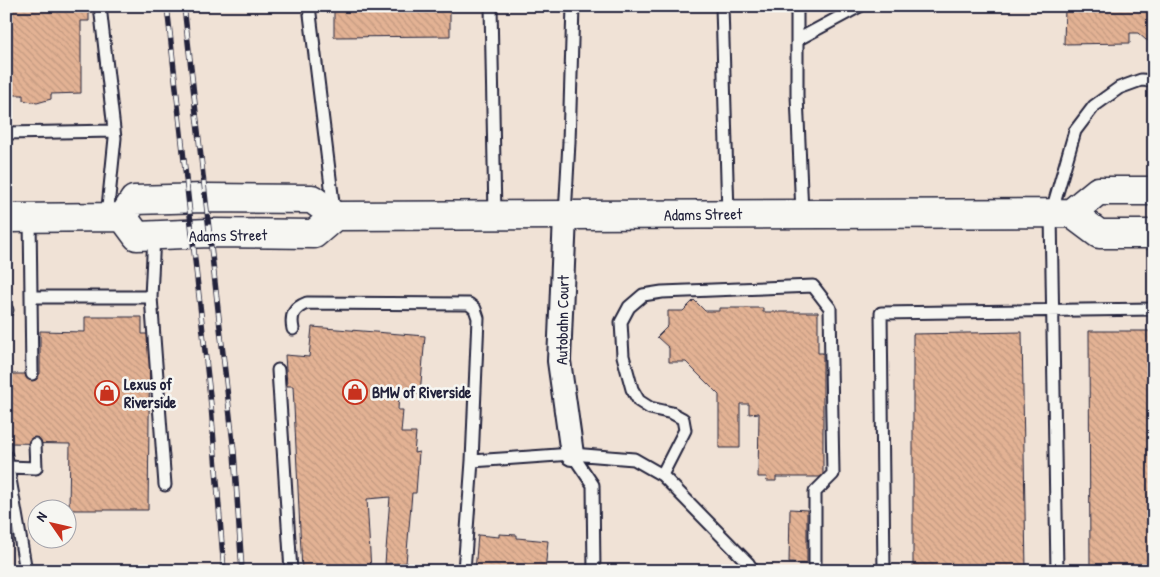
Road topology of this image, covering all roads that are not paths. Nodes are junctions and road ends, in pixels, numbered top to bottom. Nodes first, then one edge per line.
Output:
1 (100, 6) edge
2 (309, 6) edge
3 (491, 6) edge
4 (573, 6) edge
5 (722, 6) edge
6 (797, 6) edge
7 (860, 6) edge
8 (797, 40) junction
9 (1154, 81) edge
10 (114, 131) junction
11 (6, 134) edge
12 (1154, 191) edge
13 (1061, 213) junction
14 (728, 214) junction
15 (802, 214) junction
16 (335, 216) junction
17 (495, 216) junction
18 (565, 216) junction
19 (115, 217) junction
20 (18, 218) edge
21 (1154, 234) edge
22 (154, 235) junction
23 (31, 297) junction
24 (151, 297) junction
25 (1154, 309) edge
26 (1053, 310) junction
27 (293, 329) dead end
28 (278, 370) dead end
29 (32, 374) dead end
30 (35, 444) dead end
31 (572, 454) junction
32 (7, 461) edge
33 (472, 461) junction
34 (662, 475) junction
35 (165, 485) dead end
36 (26, 571) edge
37 (291, 571) edge
38 (464, 571) edge
39 (594, 571) edge
40 (753, 571) edge
41 (815, 571) edge
42 (884, 571) edge
43 (1056, 571) edge

1 - 10 lane
2 - 16 lane
3 - 17 lane
4 - 18 lane
5 - 14 lane
6 - 8 lane
7 - 8 lane
8 - 15 lane
9 - 13 lane
10 - 11 lane
10 - 19 lane
12 - 13 main road
13 - 15 main road, Adams Street
13 - 21 main road
13 - 26 lane
14 - 15 main road, Adams Street
14 - 18 main road, Adams Street
16 - 17 main road, Adams Street
16 - 19 main road
16 - 22 main road, Adams Street
17 - 18 main road, Adams Street
18 - 31 street, Autobahn Court
19 - 20 main road
19 - 22 main road, Adams Street
20 - 23 lane
22 - 24 lane
23 - 24 lane
23 - 29 lane
24 - 35 lane
25 - 26 lane
26 - 42 lane
26 - 43 lane
27 - 33 lane
28 - 37 lane
30 - 32 lane
31 - 33 lane
31 - 34 lane
31 - 39 lane
32 - 36 lane
33 - 38 lane
34 - 40 lane
34 - 41 lane

